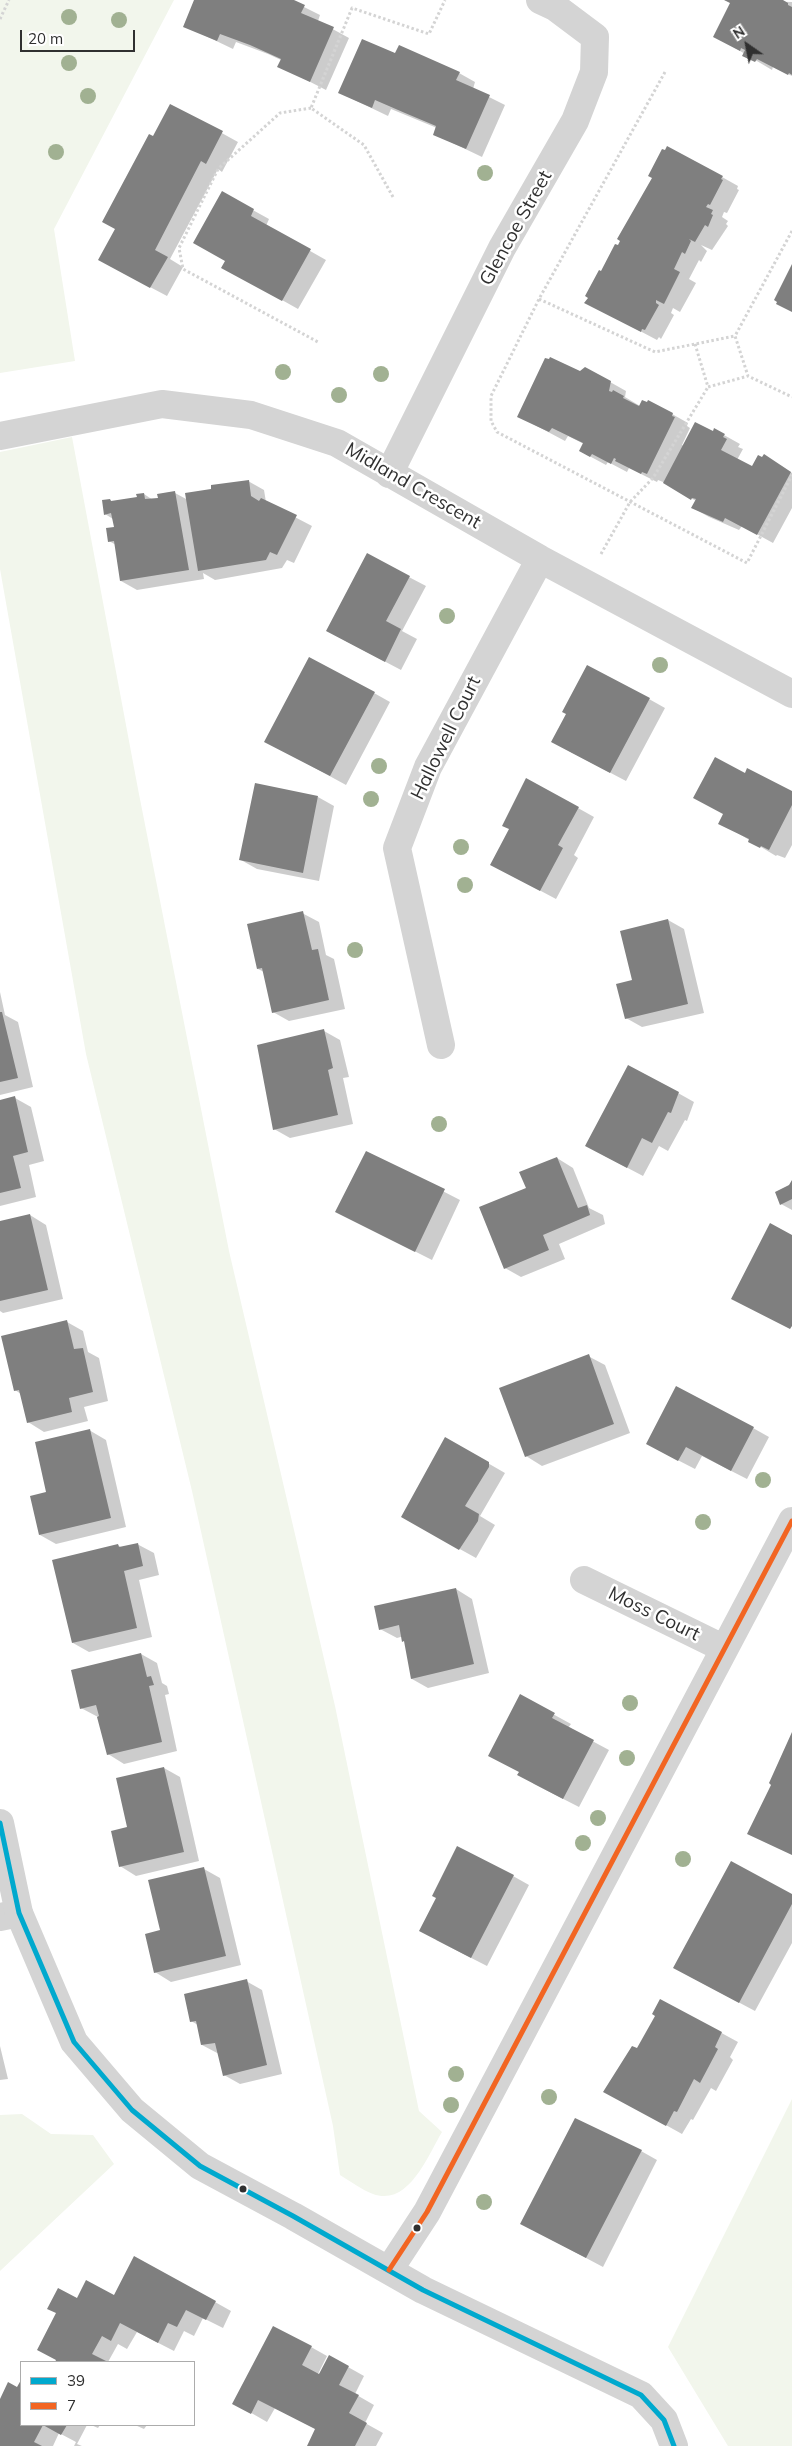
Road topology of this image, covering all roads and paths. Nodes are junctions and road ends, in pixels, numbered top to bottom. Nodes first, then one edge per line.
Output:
1 (10, 0) edge
2 (445, 0) edge
3 (540, 0) edge
4 (0, 19) edge
5 (665, 72) dead end
6 (311, 108) junction
7 (393, 197) dead end
8 (792, 231) edge
9 (539, 299) junction
10 (735, 336) junction
11 (318, 342) dead end
12 (695, 344) junction
13 (748, 376) junction
14 (708, 387) junction
15 (792, 398) edge
16 (0, 436) edge
17 (389, 474) junction
18 (792, 475) edge
19 (630, 502) junction
20 (540, 559) junction
21 (585, 583) junction
22 (792, 694) edge
23 (441, 1045) dead end
24 (792, 1520) edge
25 (584, 1580) dead end
26 (723, 1648) junction
27 (0, 1823) edge
28 (10, 1915) edge
29 (389, 2270) junction
30 (674, 2446) edge

1 - 4 path
2 - 6 path
3 - 17 street, Glencoe Street
5 - 9 path
6 - 7 path
6 - 11 path
8 - 10 path
9 - 12 path
9 - 19 path
10 - 12 path
10 - 13 path
12 - 14 path
13 - 14 path
13 - 15 path
14 - 19 path
16 - 17 street, Midland Crescent
17 - 20 street, Midland Crescent
18 - 19 path
19 - 21 path
20 - 21 street, Midland Crescent
20 - 23 street, Hallowell Court
21 - 22 street, Midland Crescent
24 - 26 street
25 - 26 street, Moss Court
26 - 29 street
27 - 28 street
28 - 29 street
29 - 30 street

